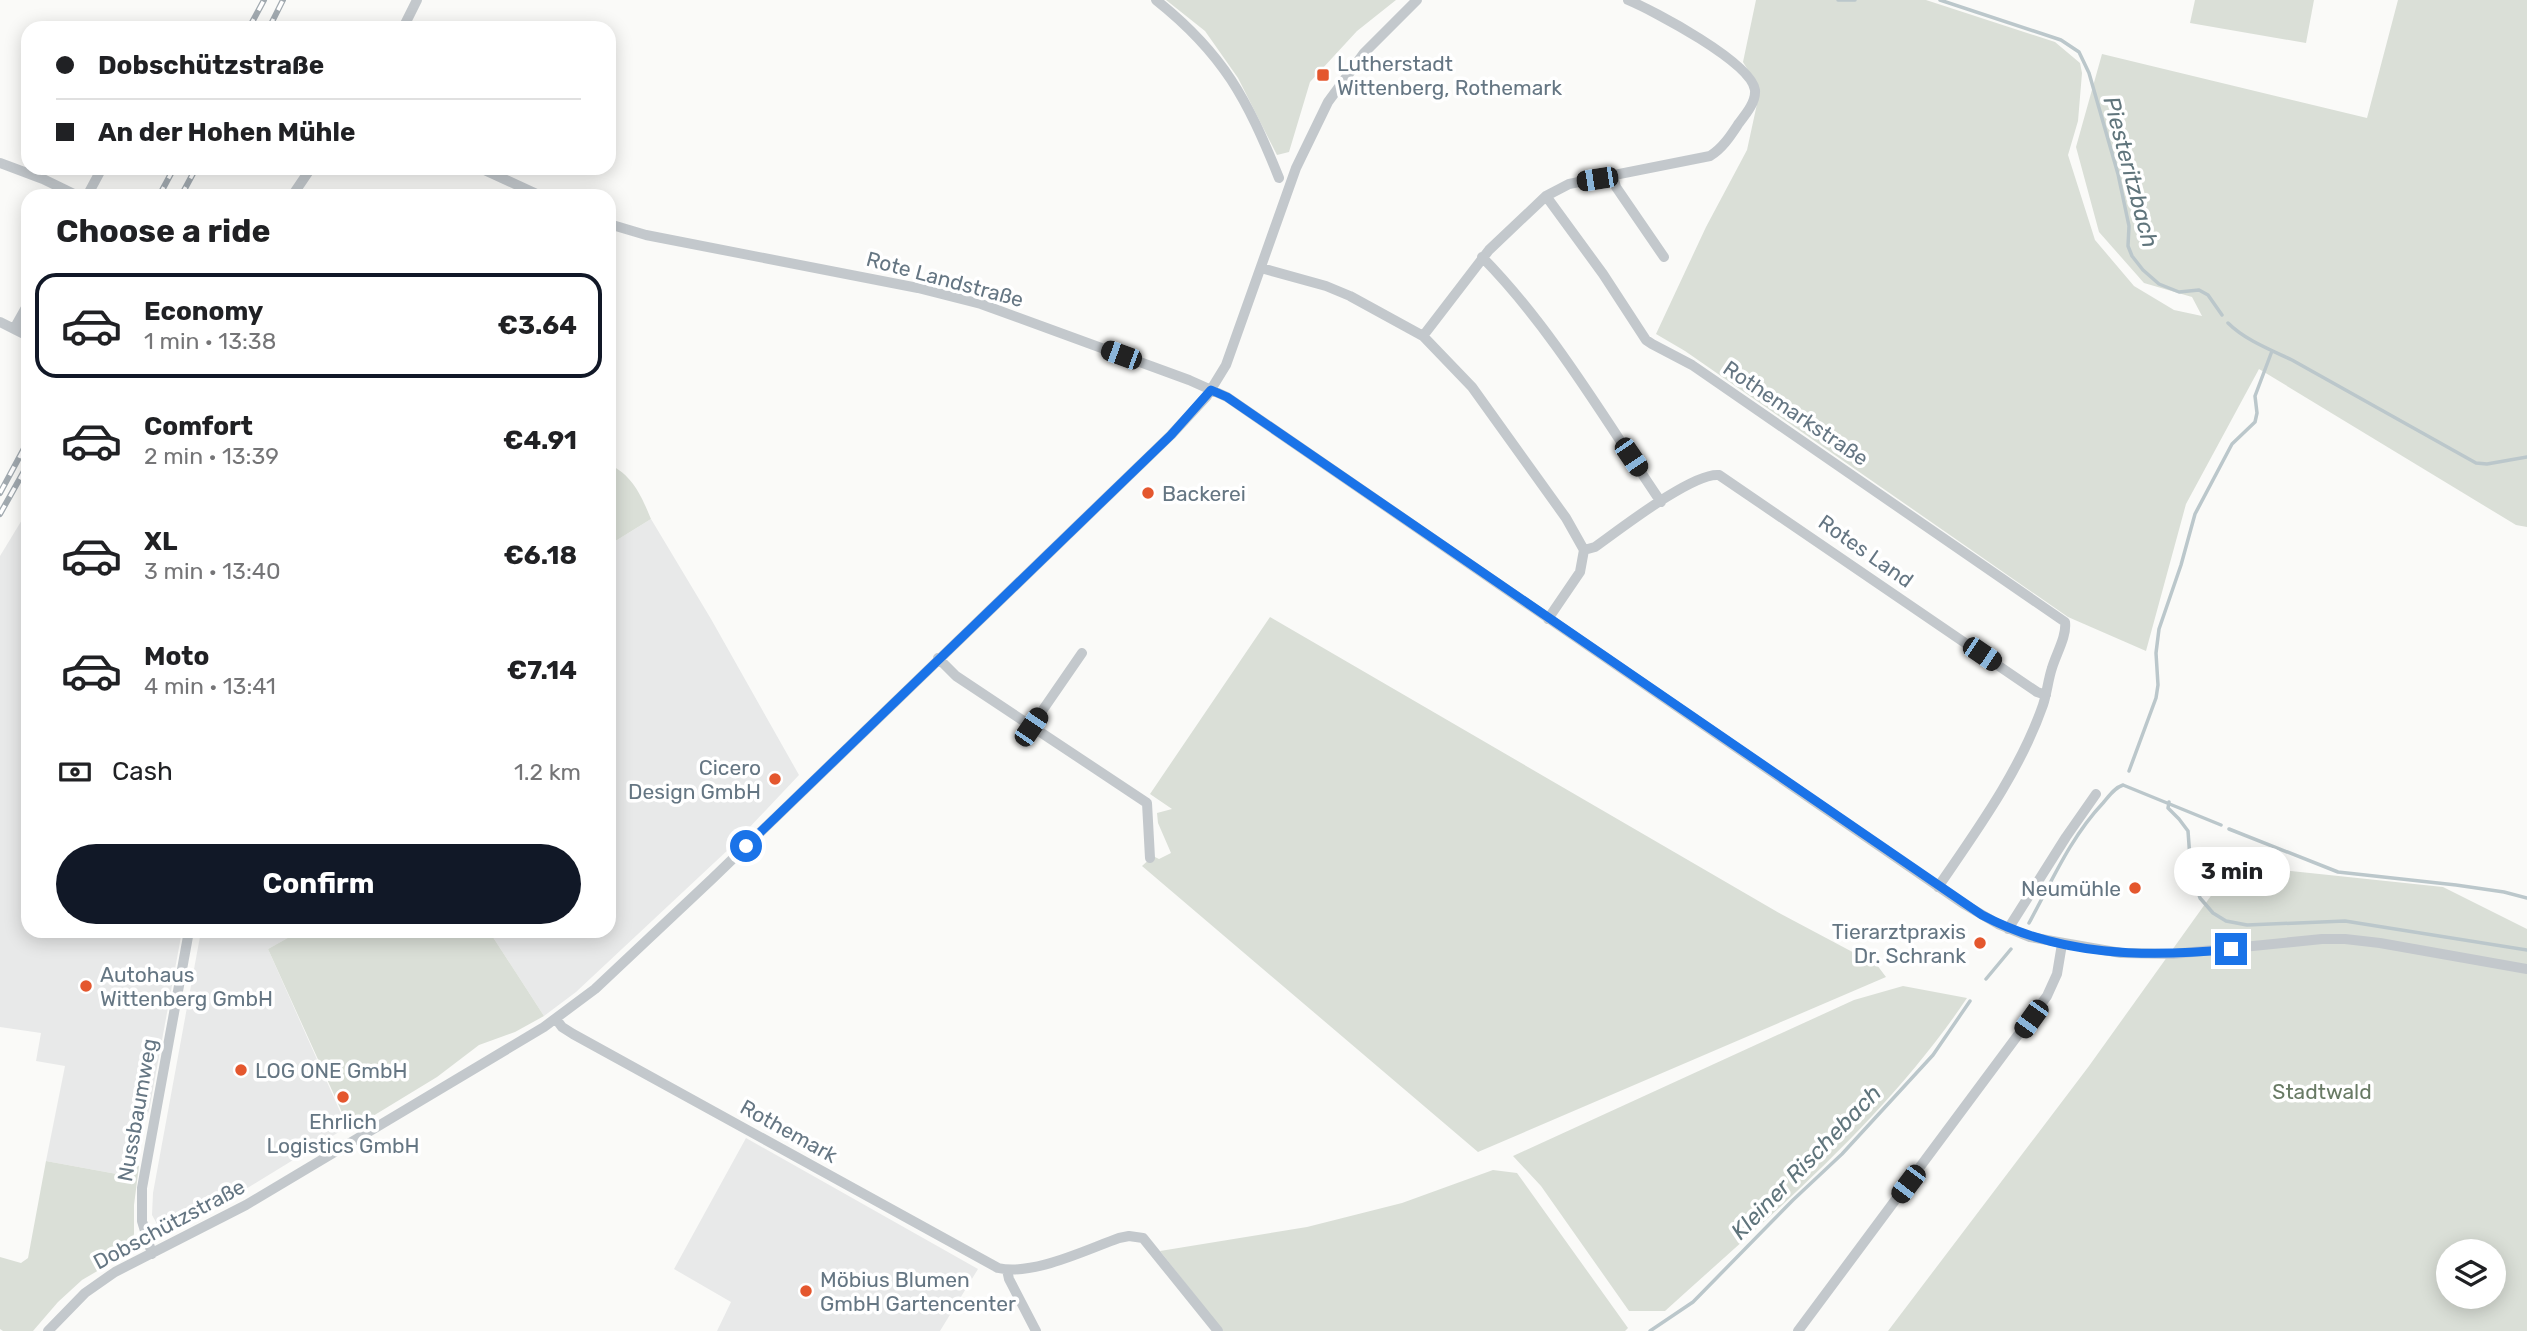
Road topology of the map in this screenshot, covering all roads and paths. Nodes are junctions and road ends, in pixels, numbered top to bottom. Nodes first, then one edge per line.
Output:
1 (417, 0) edge
2 (1156, 0) edge
3 (1417, 0) edge
4 (1628, 0) edge
5 (406, 21) edge
6 (0, 163) edge
7 (21, 171) edge
8 (32, 175) edge
9 (495, 175) edge
10 (1613, 176) junction
11 (1279, 178) dead end
12 (64, 189) edge
13 (526, 189) edge
14 (1546, 196) junction
15 (616, 226) edge
16 (1482, 257) junction
17 (1664, 257) dead end
18 (1261, 268) junction
19 (21, 318) edge
20 (0, 322) edge
21 (15, 330) junction
22 (21, 333) edge
23 (1423, 335) junction
24 (1211, 390) junction
25 (1661, 502) junction
26 (1584, 550) junction
27 (1548, 619) junction
28 (1082, 653) dead end
29 (938, 658) junction
30 (2046, 695) junction
31 (1031, 727) junction
32 (2096, 794) dead end
33 (1150, 859) dead end
34 (1938, 887) junction
35 (2008, 929) junction
36 (188, 938) edge
37 (2062, 944) junction
38 (2527, 969) edge
39 (556, 1019) junction
40 (152, 1254) junction
41 (1007, 1270) junction
42 (48, 1331) edge
43 (1036, 1331) edge
44 (1217, 1331) edge
45 (1798, 1331) edge

1 - 5 street
2 - 11 street
3 - 18 street
4 - 10 street
6 - 7 street
8 - 12 street
9 - 13 street
10 - 14 street
10 - 17 street
14 - 16 street
14 - 30 street, Rothemarkstraße
15 - 24 street, Rote Landstraße
16 - 23 street
16 - 25 street
18 - 23 street
18 - 24 street
19 - 21 street
20 - 21 street
21 - 22 street
23 - 26 street
24 - 27 street, Rote Landstraße
24 - 29 street
25 - 26 street, Rotes Land
25 - 30 street, Rotes Land
26 - 27 street
27 - 34 street, Rote Landstraße
28 - 31 street
29 - 31 street
29 - 39 street, Dobschützstraße
30 - 34 street
31 - 33 street
32 - 35 street
34 - 35 street, Rote Landstraße
35 - 37 street, Rote Landstraße
36 - 40 street, Nussbaumweg
37 - 38 street, Rote Landstraße
37 - 45 street
39 - 40 street, Dobschützstraße
39 - 41 street, Rothemark
40 - 42 street, Dobschützstraße
41 - 43 street
41 - 44 street

